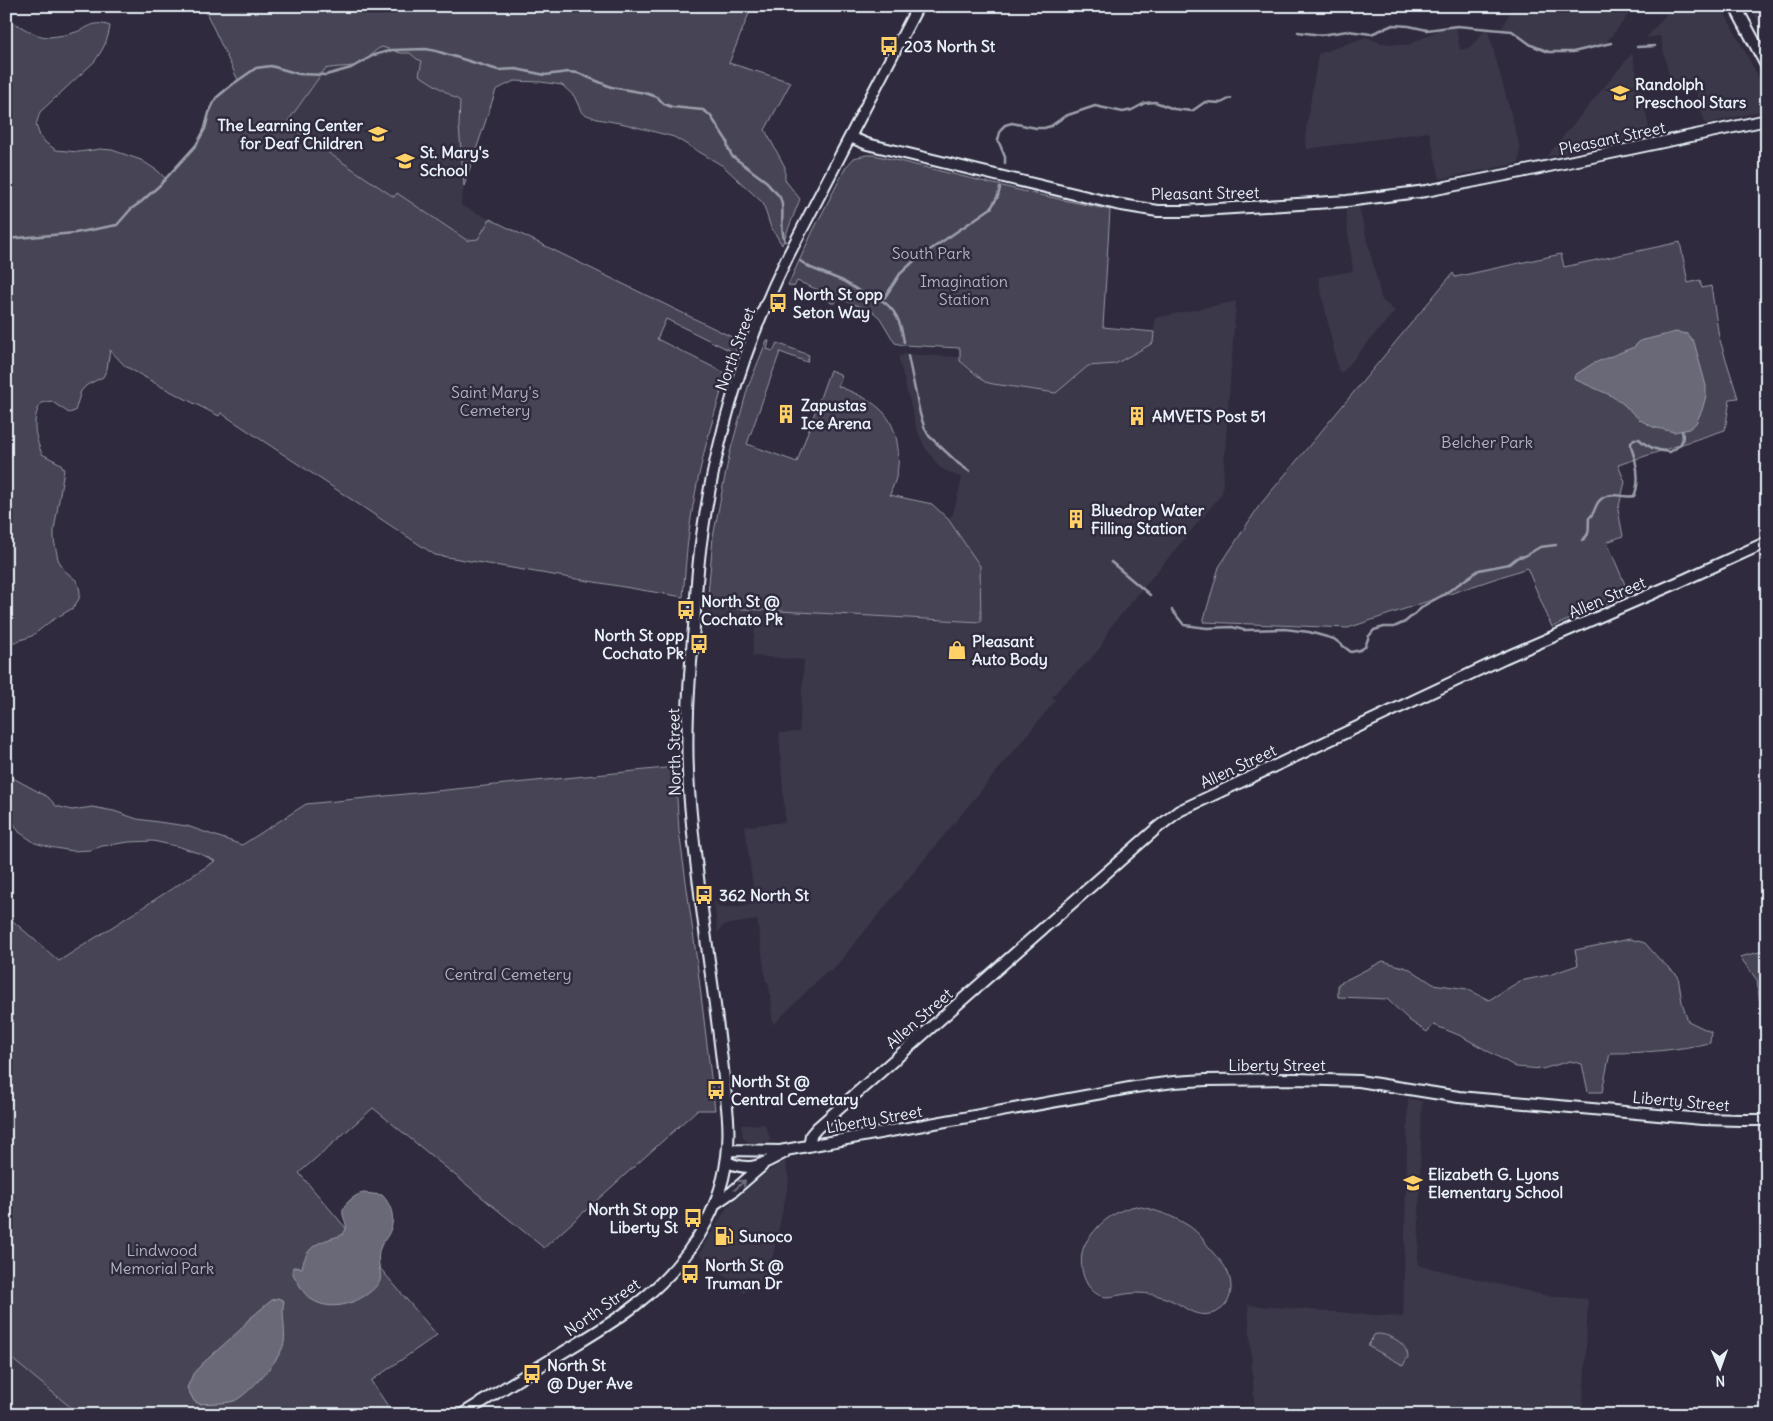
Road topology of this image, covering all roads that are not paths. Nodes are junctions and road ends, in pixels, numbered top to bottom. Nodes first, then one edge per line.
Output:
1 (918, 6) edge
2 (1735, 6) edge
3 (1767, 66) edge
4 (1767, 120) edge
5 (850, 137) junction
6 (1767, 542) edge
7 (1767, 1120) edge
8 (809, 1146) junction
9 (728, 1150) junction
10 (791, 1150) junction
11 (727, 1162) junction
12 (764, 1165) junction
13 (716, 1203) junction
14 (462, 1415) edge

1 - 5 main road, North Street
2 - 3 main road
4 - 5 main road, Pleasant Street
5 - 9 main road, North Street
6 - 8 main road, Allen Street
7 - 8 main road, Liberty Street
8 - 10 main road, Liberty Street
9 - 10 main road, Liberty Street
9 - 11 main road, North Street
10 - 12 main road, Liberty Street
11 - 12 main road, Liberty Street
11 - 13 main road, North Street
13 -> 12 main road
13 - 14 main road, North Street

